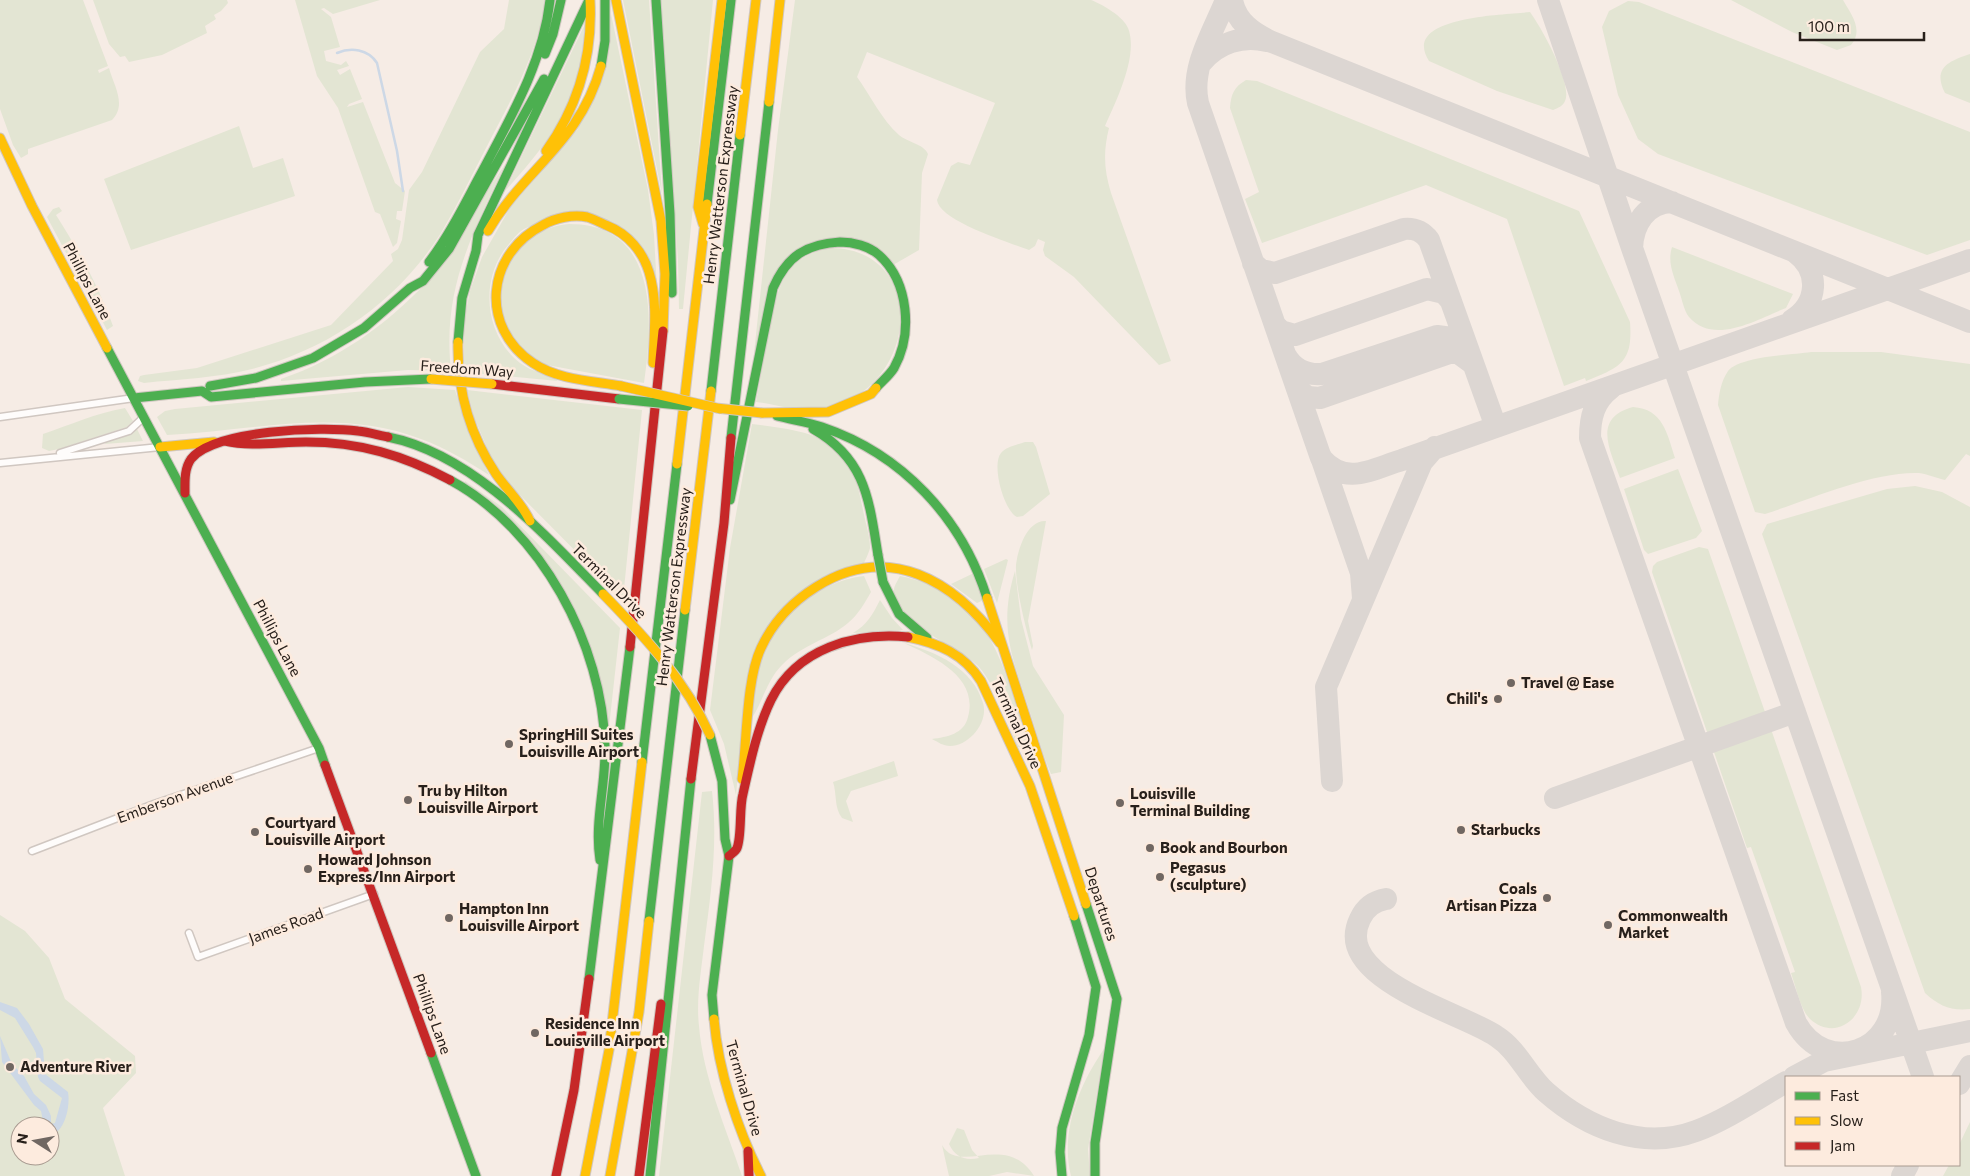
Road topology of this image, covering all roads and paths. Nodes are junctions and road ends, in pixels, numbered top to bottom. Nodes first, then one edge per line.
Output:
1 (550, 0) edge
2 (561, 0) edge
3 (590, 0) edge
4 (605, 0) edge
5 (616, 0) edge
6 (656, 0) edge
7 (722, 0) edge
8 (731, 0) edge
9 (756, 0) edge
10 (780, 0) edge
11 (787, 0) edge
12 (572, 34) junction
13 (527, 85) junction
14 (0, 138) edge
15 (531, 173) junction
16 (760, 194) junction
17 (704, 229) junction
18 (478, 244) junction
19 (410, 288) junction
20 (660, 364) junction
21 (206, 389) junction
22 (656, 396) junction
23 (134, 398) junction
24 (721, 409) junction
25 (762, 413) junction
26 (0, 417) edge
27 (144, 417) junction
28 (797, 422) junction
29 (225, 440) junction
30 (160, 447) junction
31 (52, 456) junction
32 (0, 462) edge
33 (185, 493) junction
34 (530, 521) junction
35 (724, 523) junction
36 (940, 646) junction
37 (1003, 647) junction
38 (320, 748) junction
39 (743, 793) junction
40 (32, 851) dead end
41 (729, 856) junction
42 (601, 864) junction
43 (374, 894) junction
44 (189, 933) dead end
45 (673, 937) junction
46 (748, 1151) junction
47 (476, 1176) edge
48 (556, 1176) edge
49 (585, 1176) edge
50 (610, 1176) edge
51 (639, 1176) edge
52 (650, 1176) edge
53 (749, 1176) edge
54 (761, 1176) edge
55 (1062, 1176) edge
56 (1095, 1176) edge

1 - 13 main road
2 - 13 main road
3 - 12 main road
3 - 15 main road
4 - 15 main road
5 - 20 main road
6 - 20 main road
7 - 17 main road
8 - 17 main road, Henry Watterson Expressway
9 - 50 main road, Henry Watterson Expressway
10 - 16 main road
11 - 16 main road
12 - 18 main road
12 - 19 main road
13 - 19 main road
14 - 23 main road, Phillips Lane
15 - 18 main road
16 - 35 main road
17 - 49 main road, Henry Watterson Expressway
18 - 34 main road
19 - 21 main road
20 - 22 main road
21 - 23 main road, Freedom Way
21 - 24 main road, Freedom Way, bridge
22 - 24 main road, bridge
22 - 42 main road
23 - 26 street
23 - 27 main road, Phillips Lane
24 - 25 main road, Freedom Way, bridge
25 - 28 main road, Freedom Way
25 - 35 main road
27 - 30 main road, Phillips Lane
27 - 31 street
28 - 36 main road, bridge
28 - 37 main road, Departures
29 - 30 main road
29 - 33 main road
29 - 34 main road
29 - 42 main road
30 - 31 street
30 - 33 main road, Phillips Lane
31 - 32 street
33 - 38 main road, Phillips Lane
34 - 41 main road, Terminal Drive, bridge
35 - 45 main road
36 - 39 main road, Terminal Drive
36 - 55 main road, Terminal Drive
37 - 39 main road
37 - 56 main road, Departures
38 - 40 street, Emberson Avenue
38 - 43 main road, Phillips Lane
39 - 41 main road, Terminal Drive
41 - 46 main road, Terminal Drive
42 - 48 main road
43 - 44 street, James Road
43 - 47 main road, Phillips Lane
45 - 51 main road
45 - 52 main road
46 - 53 main road
46 - 54 main road, Terminal Drive

